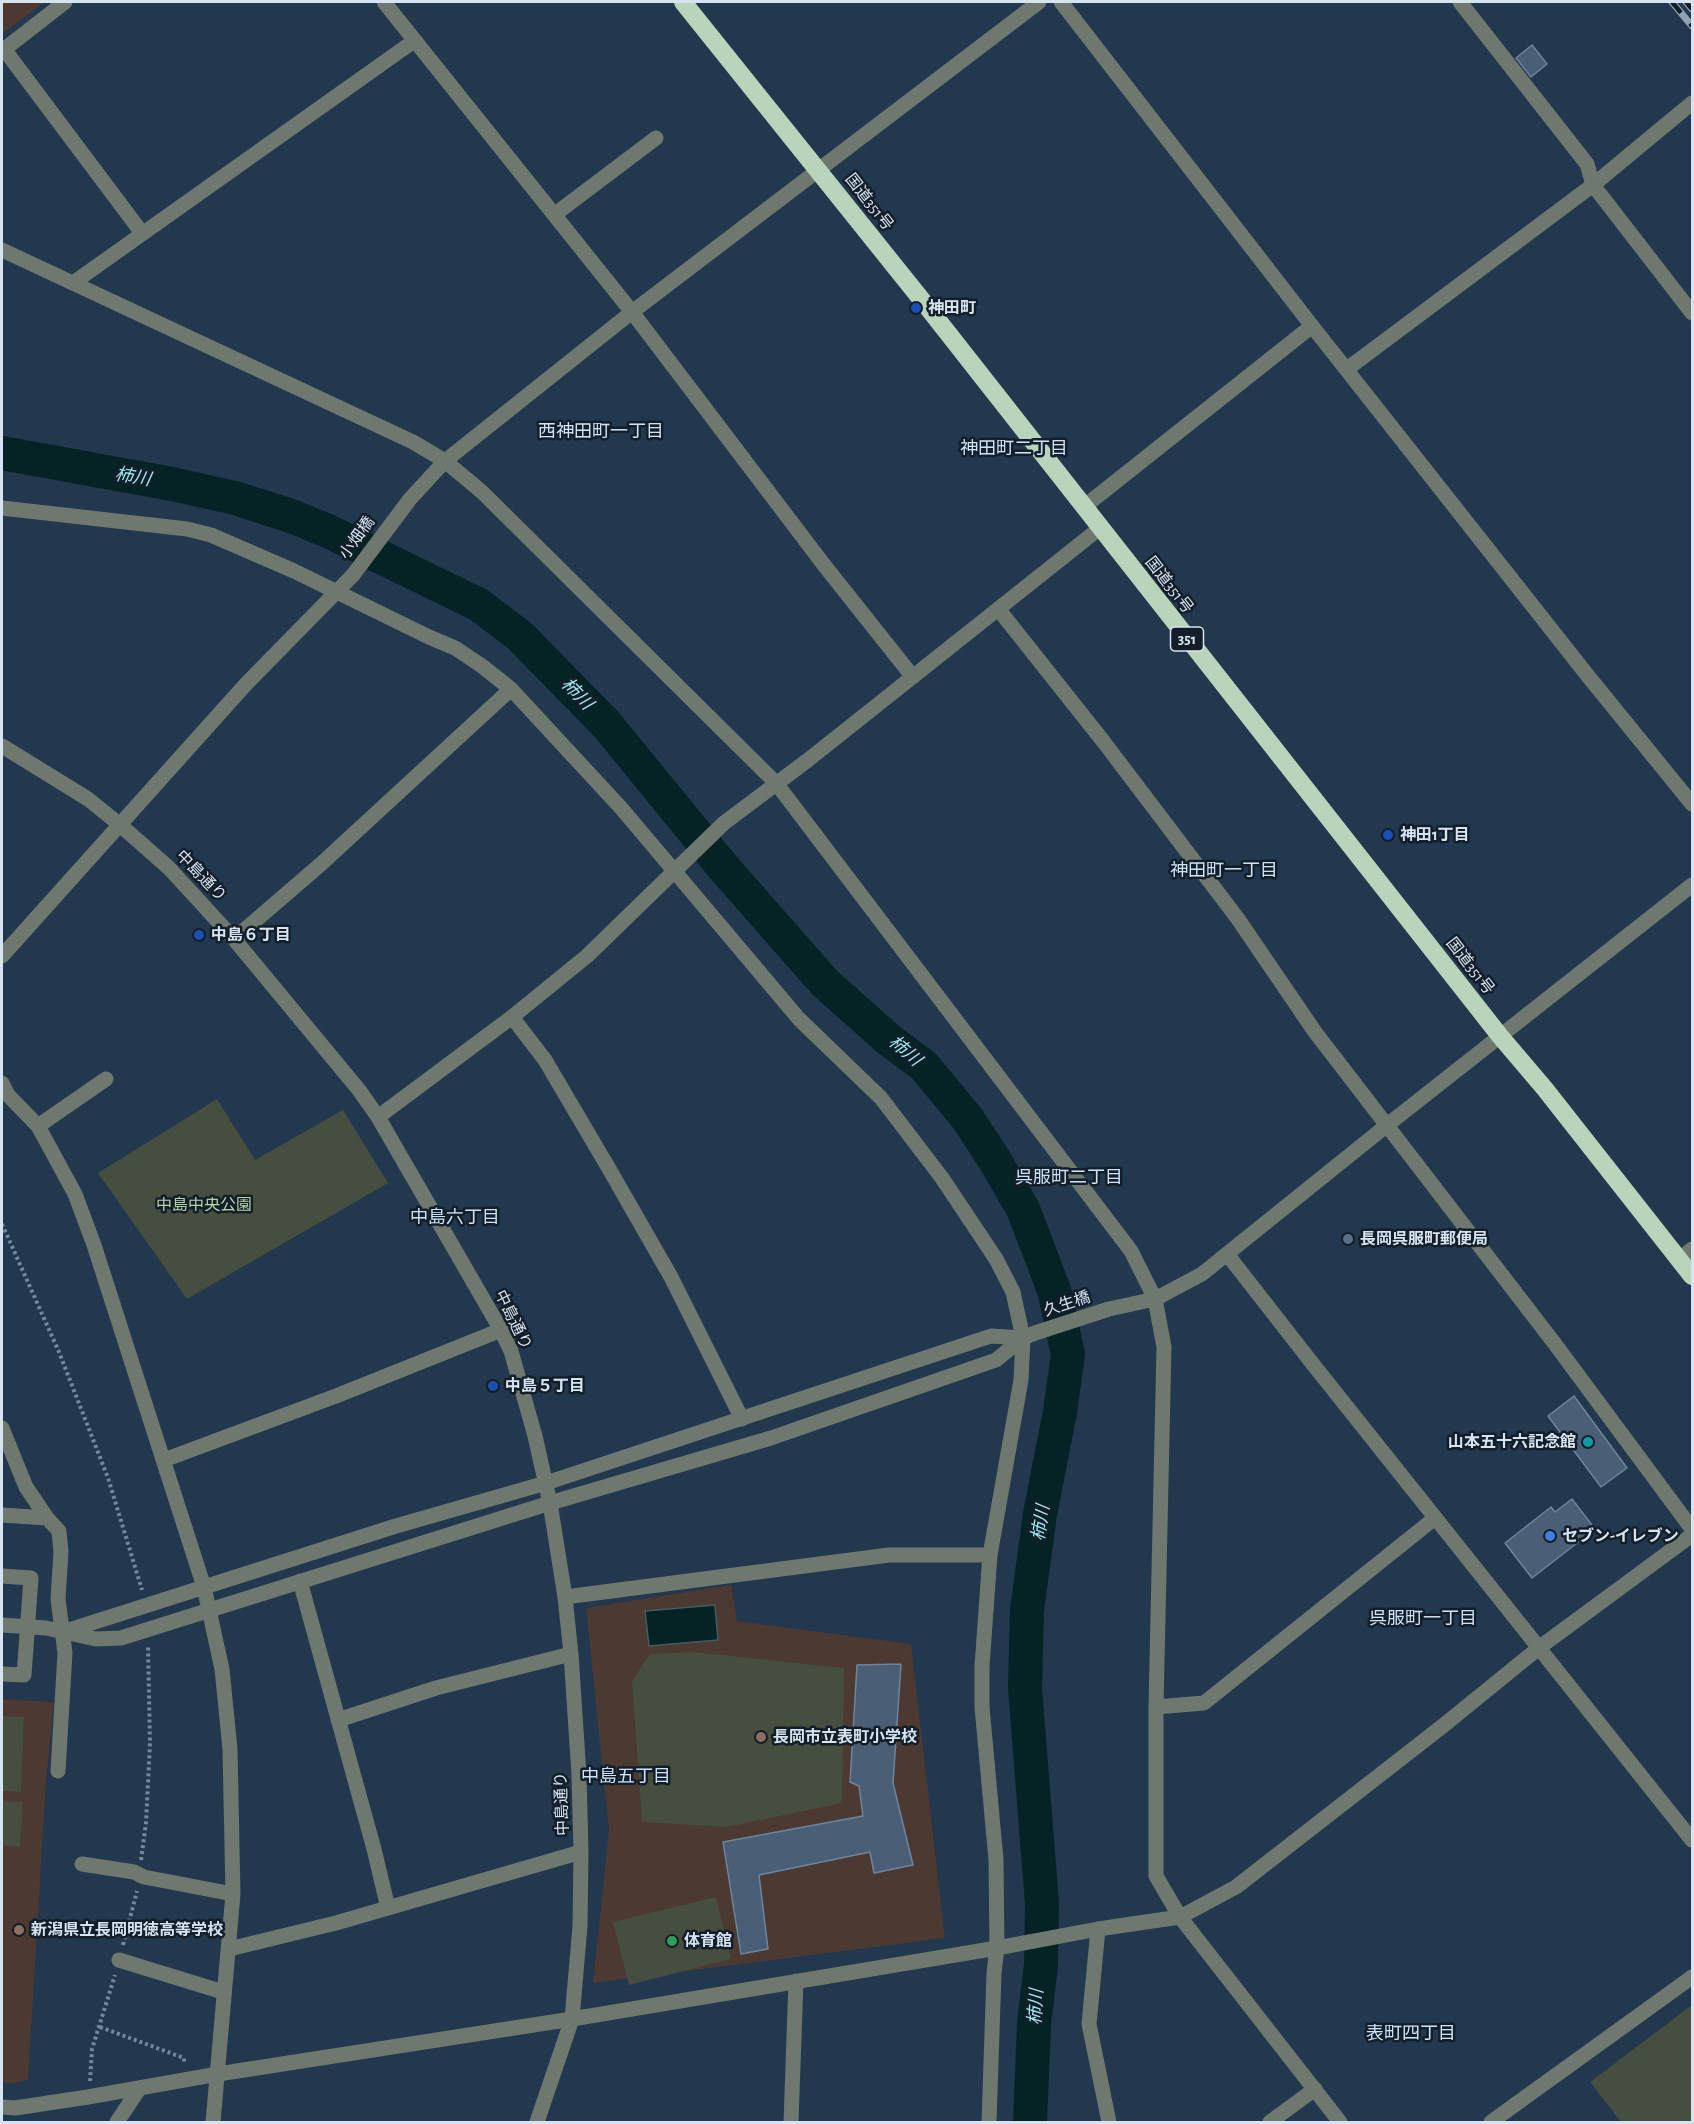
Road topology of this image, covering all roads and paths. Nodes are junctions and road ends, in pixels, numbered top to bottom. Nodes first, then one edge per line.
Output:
1 (65, 2) edge
2 (384, 2) edge
3 (683, 2) edge
4 (1039, 2) edge
5 (1061, 2) edge
6 (1460, 2) edge
7 (414, 41) junction
8 (3, 50) edge
9 (1692, 103) edge
10 (656, 138) dead end
11 (819, 170) junction
12 (1593, 185) junction
13 (554, 215) junction
14 (142, 233) junction
15 (2, 250) edge
16 (73, 283) junction
17 (632, 312) junction
18 (1692, 313) edge
19 (1312, 326) junction
20 (1347, 369) junction
21 (445, 461) junction
22 (1085, 506) junction
23 (2, 508) edge
24 (1100, 528) junction
25 (335, 592) junction
26 (999, 610) junction
27 (913, 676) junction
28 (511, 689) junction
29 (2, 746) edge
30 (776, 783) junction
31 (1692, 804) edge
32 (119, 824) junction
33 (679, 868) junction
34 (1692, 885) edge
35 (234, 939) junction
36 (2, 956) edge
37 (512, 1017) junction
38 (1500, 1036) junction
39 (106, 1079) dead end
40 (2, 1083) edge
41 (378, 1117) junction
42 (38, 1126) junction
43 (1386, 1126) junction
44 (2, 1224) edge
45 (1227, 1254) junction
46 (1686, 1254) edge
47 (1692, 1276) edge
48 (1155, 1299) junction
49 (501, 1330) junction
50 (1029, 1335) junction
51 (742, 1419) junction
52 (2, 1428) edge
53 (164, 1460) junction
54 (546, 1483) junction
55 (550, 1503) junction
56 (2, 1515) edge
57 (47, 1518) junction
58 (1435, 1518) junction
59 (1692, 1529) edge
60 (1692, 1535) edge
61 (990, 1555) junction
62 (2, 1576) edge
63 (300, 1581) junction
64 (204, 1587) junction
65 (565, 1597) junction
66 (146, 1605) junction
67 (209, 1612) junction
68 (2, 1625) edge
69 (28, 1626) junction
70 (63, 1632) junction
71 (1540, 1647) junction
72 (571, 1654) junction
73 (2, 1674) edge
74 (1156, 1707) junction
75 (338, 1720) junction
76 (58, 1771) dead end
77 (1692, 1840) edge
78 (581, 1852) junction
79 (82, 1864) dead end
80 (233, 1894) junction
81 (388, 1908) junction
82 (1180, 1917) junction
83 (1098, 1929) junction
84 (997, 1948) junction
85 (229, 1949) junction
86 (119, 1960) dead end
87 (1692, 1977) edge
88 (796, 1982) junction
89 (223, 1992) junction
90 (572, 2019) junction
91 (100, 2027) dead end
92 (218, 2074) junction
93 (185, 2079) junction
94 (139, 2089) junction
95 (1315, 2089) junction
96 (2, 2107) edge
97 (117, 2122) edge
98 (213, 2122) edge
99 (537, 2122) edge
100 (790, 2122) edge
101 (988, 2122) edge
102 (1109, 2122) edge
103 (1270, 2122) edge
104 (1340, 2122) edge
105 (1491, 2122) edge

1 - 8 street
2 - 7 street
3 - 11 highway, 国道351号 / 351
4 - 11 street, 小畑橋
5 - 19 street
6 - 12 street
7 - 13 street
7 - 14 street
8 - 14 street
9 - 12 street
10 - 13 street
11 - 17 street, 小畑橋
11 - 22 highway, 国道351号 / 351
12 - 18 street
12 - 20 street
13 - 17 street
14 - 16 street
15 - 16 street
16 - 21 street
17 - 21 street, 小畑橋
17 - 27 street
19 - 20 street
19 - 22 street
20 - 31 street
21 - 25 street, 小畑橋
21 - 30 street
22 - 24 highway, 国道351号 / 351
23 - 25 street
24 - 26 street
24 - 38 highway, 国道351号 / 351
25 - 28 street
25 - 32 street, 小畑橋
26 - 27 street
26 - 43 street
27 - 30 street
28 - 33 street
28 - 35 street
29 - 32 street, 中島通り
30 - 33 street
30 - 48 street
32 - 35 street, 中島通り
32 - 36 street, 小畑橋
33 - 37 street
33 - 50 street
34 - 38 street, 久生橋
35 - 41 street, 中島通り
37 - 41 street
37 - 51 street
38 - 43 street, 久生橋
38 - 46 highway, 国道351号 / 351
39 - 42 street
40 - 42 street
41 - 49 street, 中島通り
42 - 53 street
43 - 45 street, 久生橋
43 - 59 street
44 - 66 path
45 - 48 street, 久生橋
45 - 58 street
46 - 47 highway, 国道351号 / 351
48 - 50 street, 久生橋
48 - 74 street
49 - 53 street
49 - 54 street, 中島通り
50 - 51 street
50 - 55 street
50 - 61 street
51 - 54 street
52 - 57 street
53 - 64 street
54 - 55 street, 中島通り
54 - 64 street
55 - 63 street
55 - 65 street, 中島通り
56 - 57 street
57 - 70 street
58 - 71 street
58 - 74 street
60 - 71 street
61 - 65 street
61 - 84 street
62 - 69 street
63 - 67 street
63 - 75 street
64 - 66 street
64 - 67 street
65 - 72 street, 中島通り
66 - 70 street
67 - 70 street
67 - 80 street
68 - 69 street
69 - 70 street
69 - 73 street
70 - 76 street
71 - 77 street
71 - 82 street
72 - 75 street
72 - 78 street, 中島通り
74 - 82 street
75 - 81 street
78 - 81 street
78 - 90 street, 中島通り
79 - 80 street
80 - 85 street
81 - 85 street
82 - 83 street
82 - 95 street
83 - 84 street
83 - 102 street
84 - 88 street
84 - 101 street
85 - 89 street
86 - 89 street
87 - 105 street
88 - 90 street
88 - 100 street
89 - 92 street
90 - 92 street
90 - 99 street, 中島通り
91 - 93 path
92 - 93 street
92 - 98 street
93 - 94 street
94 - 96 street
94 - 97 street
95 - 103 street
95 - 104 street

